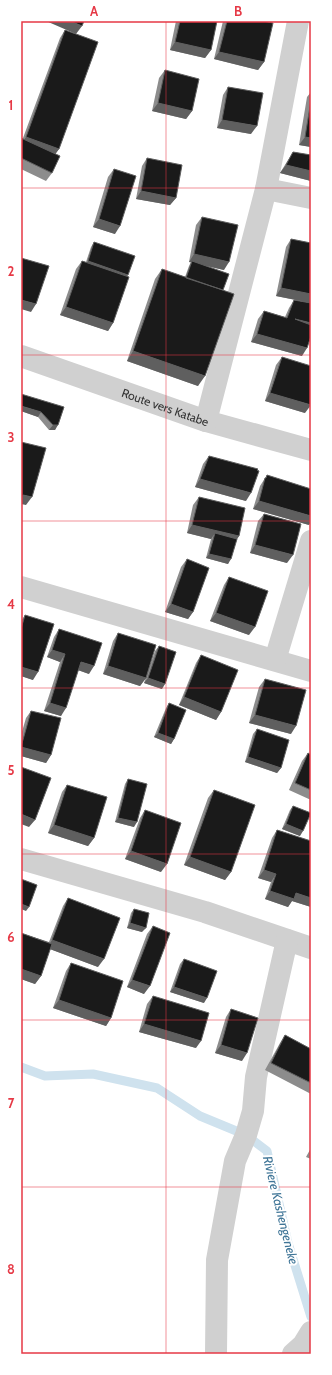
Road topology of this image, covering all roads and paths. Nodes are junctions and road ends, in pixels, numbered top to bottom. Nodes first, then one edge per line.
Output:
1 (298, 21) edge
2 (266, 189) junction
3 (311, 198) edge
4 (21, 356) edge
5 (206, 421) junction
6 (311, 450) edge
7 (311, 541) edge
8 (21, 587) edge
9 (275, 660) junction
10 (311, 671) edge
11 (21, 859) edge
12 (287, 940) junction
13 (311, 948) edge
14 (311, 1332) edge
15 (216, 1354) edge
16 (293, 1354) edge

1 - 2 street
2 - 3 street
2 - 5 street
4 - 5 street, Route vers Katabe
5 - 6 street, Route vers Katabe
7 - 9 street
8 - 9 street
9 - 10 street
11 - 12 street
12 - 13 street
12 - 15 street
14 - 16 street

